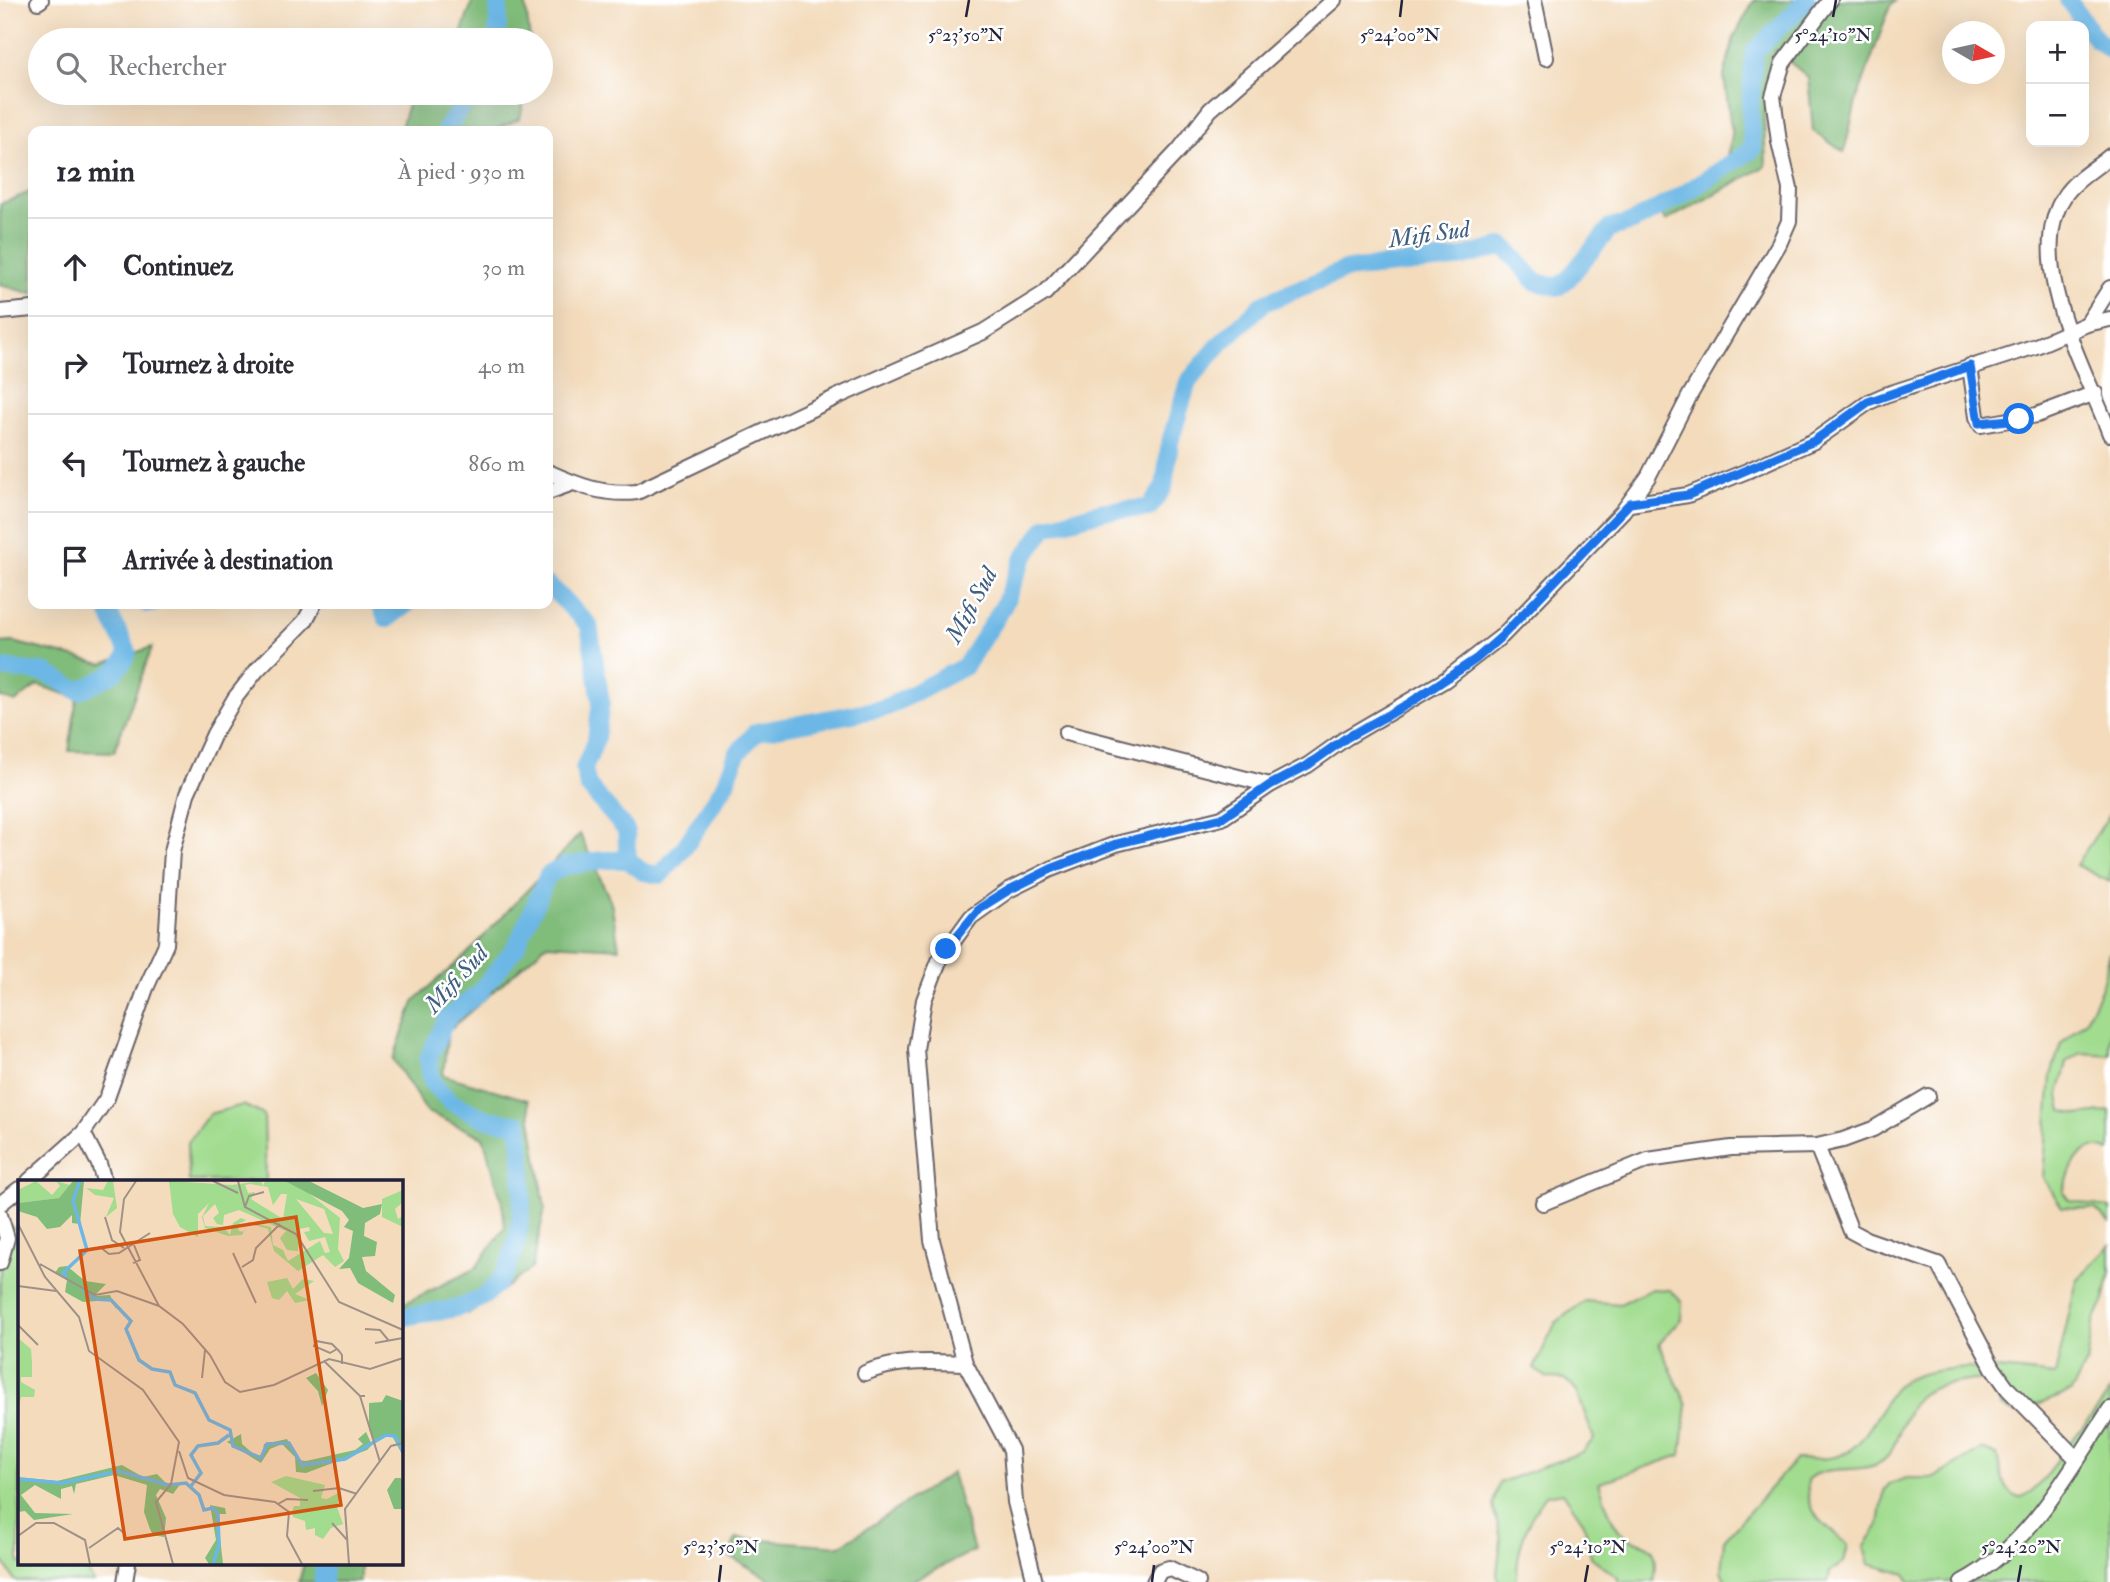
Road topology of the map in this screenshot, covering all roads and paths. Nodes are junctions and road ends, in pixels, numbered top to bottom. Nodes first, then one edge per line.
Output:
1 (1334, 0) edge
2 (1534, 0) edge
3 (1830, 0) edge
4 (1546, 58) dead end
5 (2110, 156) edge
6 (2110, 288) edge
7 (28, 309) edge
8 (0, 312) edge
9 (2110, 319) edge
10 (2087, 324) junction
11 (2068, 334) junction
12 (1970, 366) junction
13 (2095, 393) junction
14 (2110, 434) edge
15 (553, 474) edge
16 (573, 483) junction
17 (553, 490) edge
18 (1630, 503) junction
19 (311, 609) edge
20 (1066, 733) dead end
21 (1270, 785) junction
22 (1928, 1096) dead end
23 (83, 1133) junction
24 (1816, 1146) junction
25 (30, 1180) edge
26 (104, 1180) edge
27 (18, 1190) edge
28 (1543, 1203) dead end
29 (0, 1204) edge
30 (0, 1215) edge
31 (0, 1264) edge
32 (965, 1363) junction
33 (865, 1373) dead end
34 (2110, 1409) edge
35 (2077, 1459) junction
36 (128, 1564) edge
37 (125, 1582) edge
38 (1035, 1582) edge
39 (1154, 1582) edge
40 (1198, 1582) edge
41 (1962, 1582) edge

1 - 16 street
2 - 4 street
3 - 18 street
5 - 11 street
6 - 10 street
7 - 8 street
9 - 10 street
10 - 11 street
11 - 12 street
11 - 13 street
12 - 13 street
12 - 18 street
13 - 14 street
15 - 16 street
16 - 17 street
18 - 21 street
19 - 23 street
20 - 21 street
21 - 32 street
22 - 24 street
23 - 25 street
23 - 26 street
24 - 28 street
24 - 35 street
27 - 29 street
30 - 31 street
32 - 33 street
32 - 38 street
34 - 35 street
35 - 41 street
36 - 37 street
39 - 40 street

